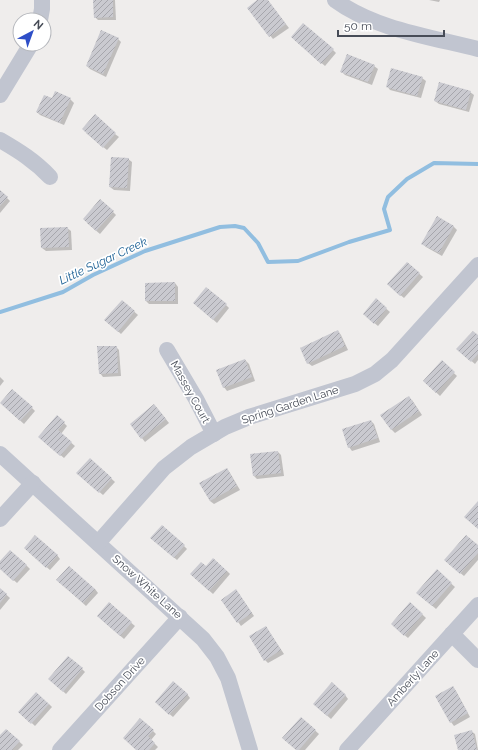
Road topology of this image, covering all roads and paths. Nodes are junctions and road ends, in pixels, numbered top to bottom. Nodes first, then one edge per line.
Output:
1 (42, 0) edge
2 (335, 0) edge
3 (41, 12) edge
4 (478, 49) edge
5 (26, 52) edge
6 (0, 95) edge
7 (0, 140) edge
8 (50, 177) dead end
9 (478, 265) edge
10 (167, 350) dead end
11 (214, 434) junction
12 (0, 454) edge
13 (33, 483) junction
14 (0, 519) edge
15 (98, 542) junction
16 (478, 605) edge
17 (180, 617) junction
18 (452, 634) junction
19 (478, 660) edge
20 (60, 750) edge
21 (250, 750) edge
22 (347, 750) edge

1 - 3 street
2 - 4 street
5 - 6 street
7 - 8 street
9 - 11 street, Spring Garden Lane
10 - 11 street, Massey Court
11 - 15 street, Spring Garden Lane
12 - 13 street, Snow White Lane
13 - 14 street
13 - 15 street, Snow White Lane
15 - 17 street, Snow White Lane
16 - 18 street, Amberly Lane
17 - 20 street, Dobson Drive
17 - 21 street, Snow White Lane
18 - 19 street
18 - 22 street, Amberly Lane

